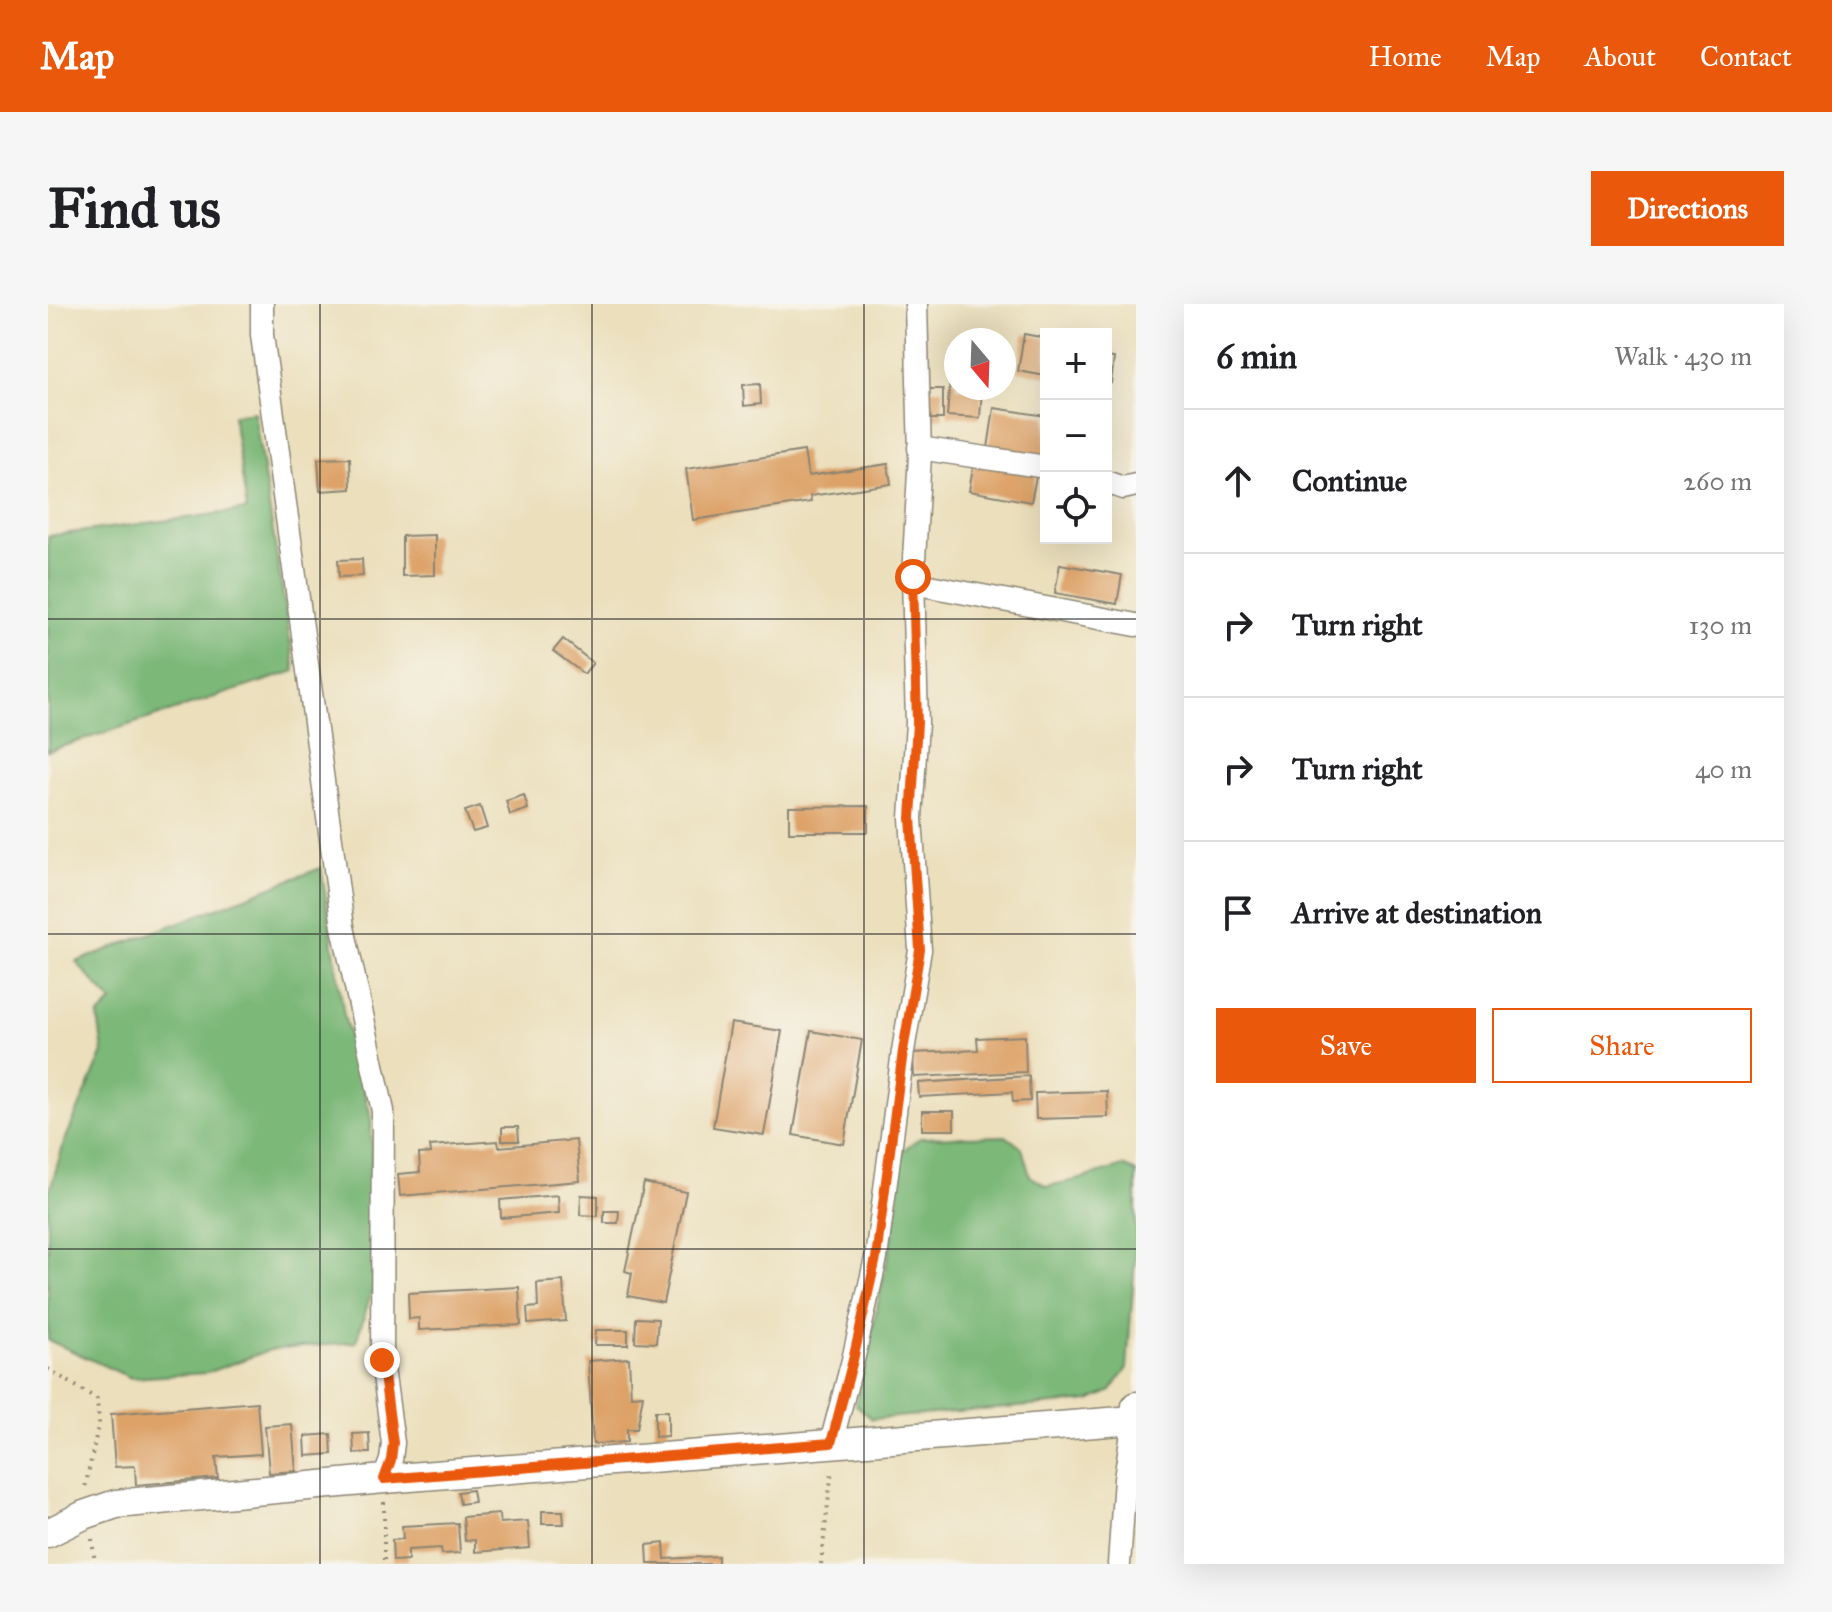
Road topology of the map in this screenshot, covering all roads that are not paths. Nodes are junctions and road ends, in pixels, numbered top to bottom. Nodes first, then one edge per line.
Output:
1 (262, 304) edge
2 (916, 304) edge
3 (919, 448) junction
4 (1040, 466) edge
5 (1112, 484) edge
6 (1136, 485) edge
7 (913, 583) junction
8 (1136, 625) edge
9 (1135, 1415) edge
10 (831, 1443) junction
11 (384, 1479) junction
12 (48, 1533) edge
13 (1119, 1564) edge

1 - 11 street
2 - 3 street
3 - 4 street
3 - 7 street
5 - 6 street
7 - 8 street
7 - 10 street
9 - 10 street
9 - 13 street
10 - 11 street
11 - 12 street

